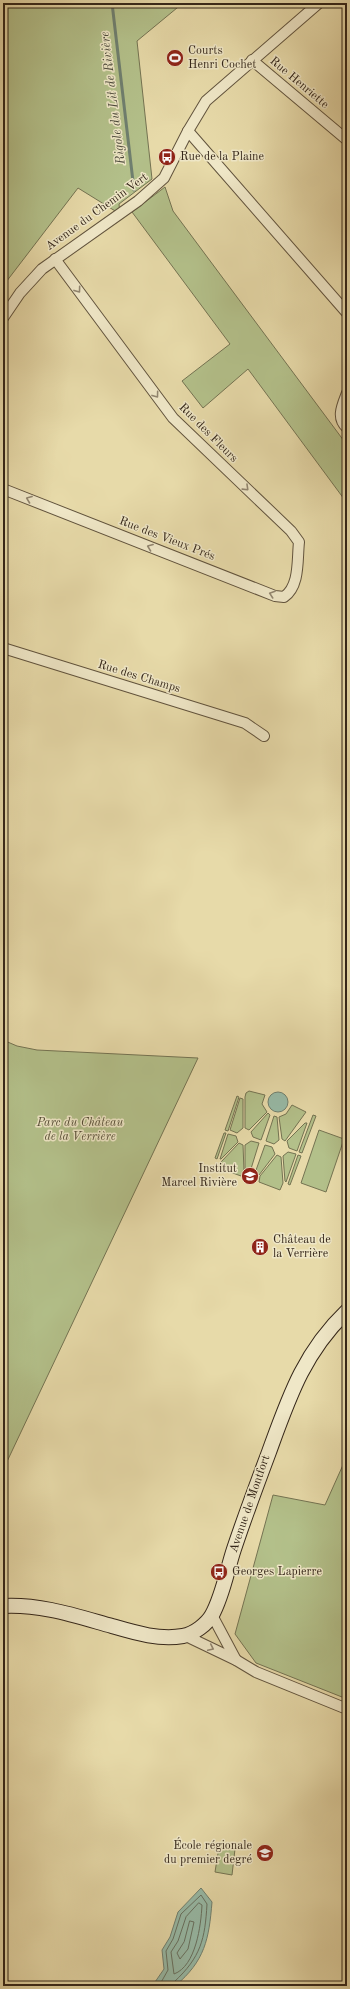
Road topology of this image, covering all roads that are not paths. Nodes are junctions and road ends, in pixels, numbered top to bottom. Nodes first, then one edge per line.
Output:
1 (319, 3) edge
2 (252, 60) junction
3 (188, 131) junction
4 (347, 140) edge
5 (55, 259) junction
6 (347, 313) edge
7 (3, 318) edge
8 (347, 393) edge
9 (347, 428) edge
10 (3, 489) edge
11 (297, 562) joint
12 (3, 648) edge
13 (264, 736) dead end
14 (347, 1311) edge
15 (3, 1606) edge
16 (212, 1615) junction
17 (186, 1636) junction
18 (236, 1660) junction
19 (347, 1709) edge

1 - 2 street, Avenue du Chemin Vert
2 - 3 street, Avenue du Chemin Vert
2 - 4 street, Rue Henriette
3 - 5 street, Avenue du Chemin Vert
3 - 6 street
5 - 7 street, Avenue du Chemin Vert
5 -> 11 street, Rue des Fleurs
8 - 9 street
11 -> 10 street, Rue des Vieux Prés
12 - 13 street, Rue des Champs
14 - 16 street, Avenue de Montfort
15 - 17 street
16 - 17 street, Avenue de Montfort
16 - 18 street
17 -> 18 street
18 - 19 street

